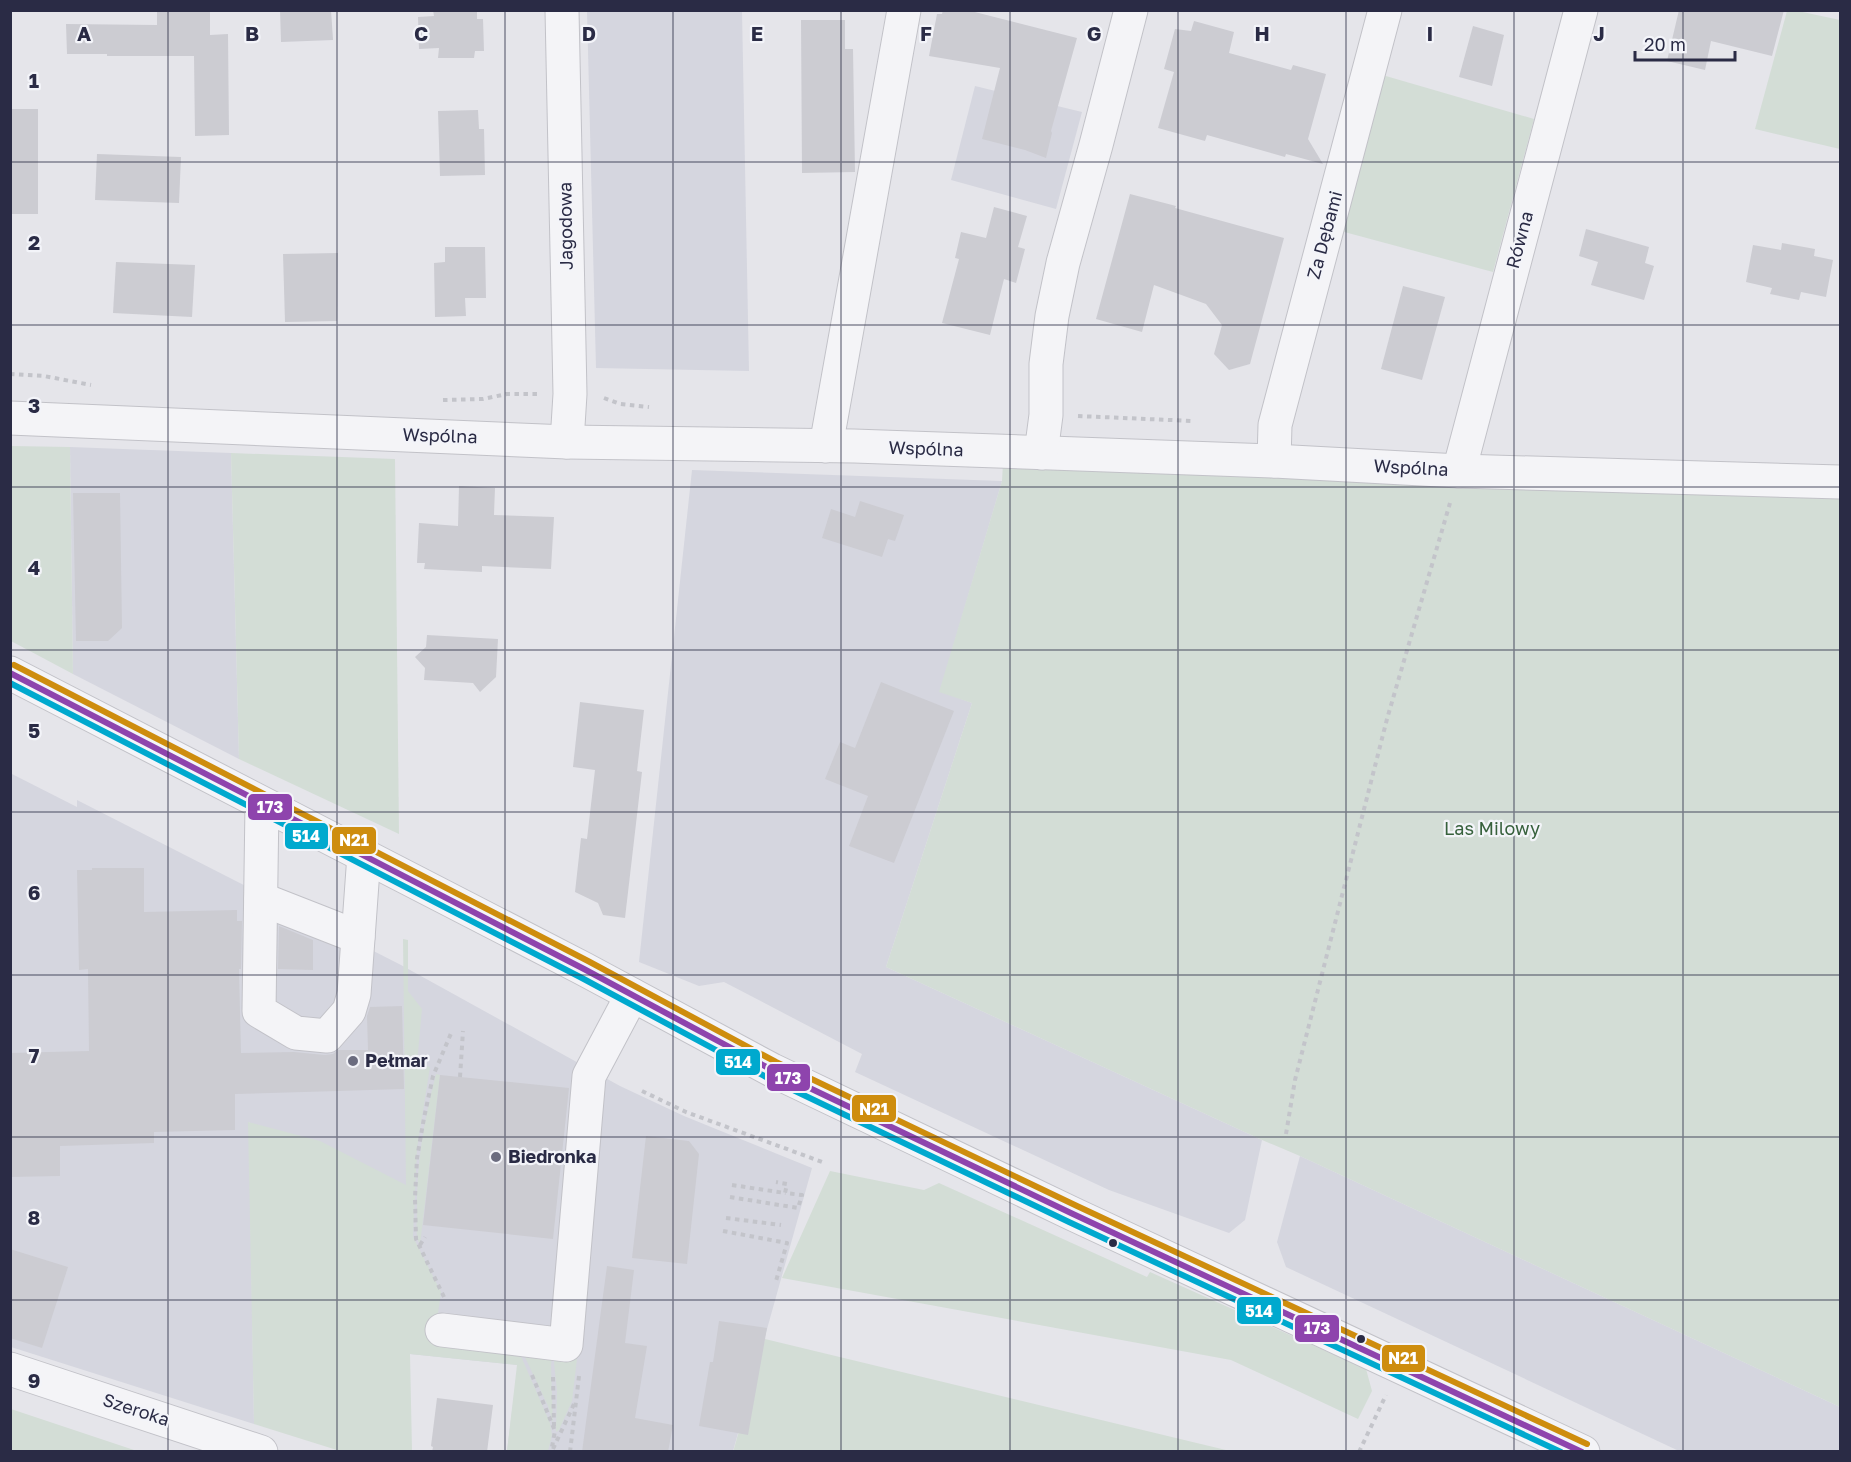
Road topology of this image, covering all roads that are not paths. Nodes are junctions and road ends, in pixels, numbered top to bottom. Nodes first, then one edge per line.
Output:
1 (562, 10) edge
2 (904, 10) edge
3 (919, 10) edge
4 (1131, 10) edge
5 (1385, 10) edge
6 (1581, 10) edge
7 (10, 418) edge
8 (567, 442) junction
9 (840, 446) junction
10 (1041, 453) junction
11 (1274, 461) junction
12 (1459, 471) junction
13 (1840, 482) edge
14 (10, 674) edge
15 (262, 804) junction
16 (364, 855) junction
17 (261, 899) junction
18 (358, 937) junction
19 (632, 995) junction
20 (448, 1331) road end
21 (10, 1368) edge
22 (261, 1452) edge
23 (1583, 1452) edge

1 - 8 street, Jagodowa
2 - 9 street
3 - 9 street
4 - 10 street
5 - 11 street, Za Dębami
6 - 12 street, Równa
7 - 8 street, Wspólna
8 - 9 street, Wspólna
9 - 10 street, Wspólna
10 - 11 street, Wspólna
11 - 12 street, Wspólna
12 - 13 street, Wspólna
14 - 15 street
15 - 16 street
15 - 17 street
16 - 18 street
16 - 19 street
17 - 18 street
17 - 18 street
19 - 20 street
19 - 23 street
21 - 22 street, Szeroka

